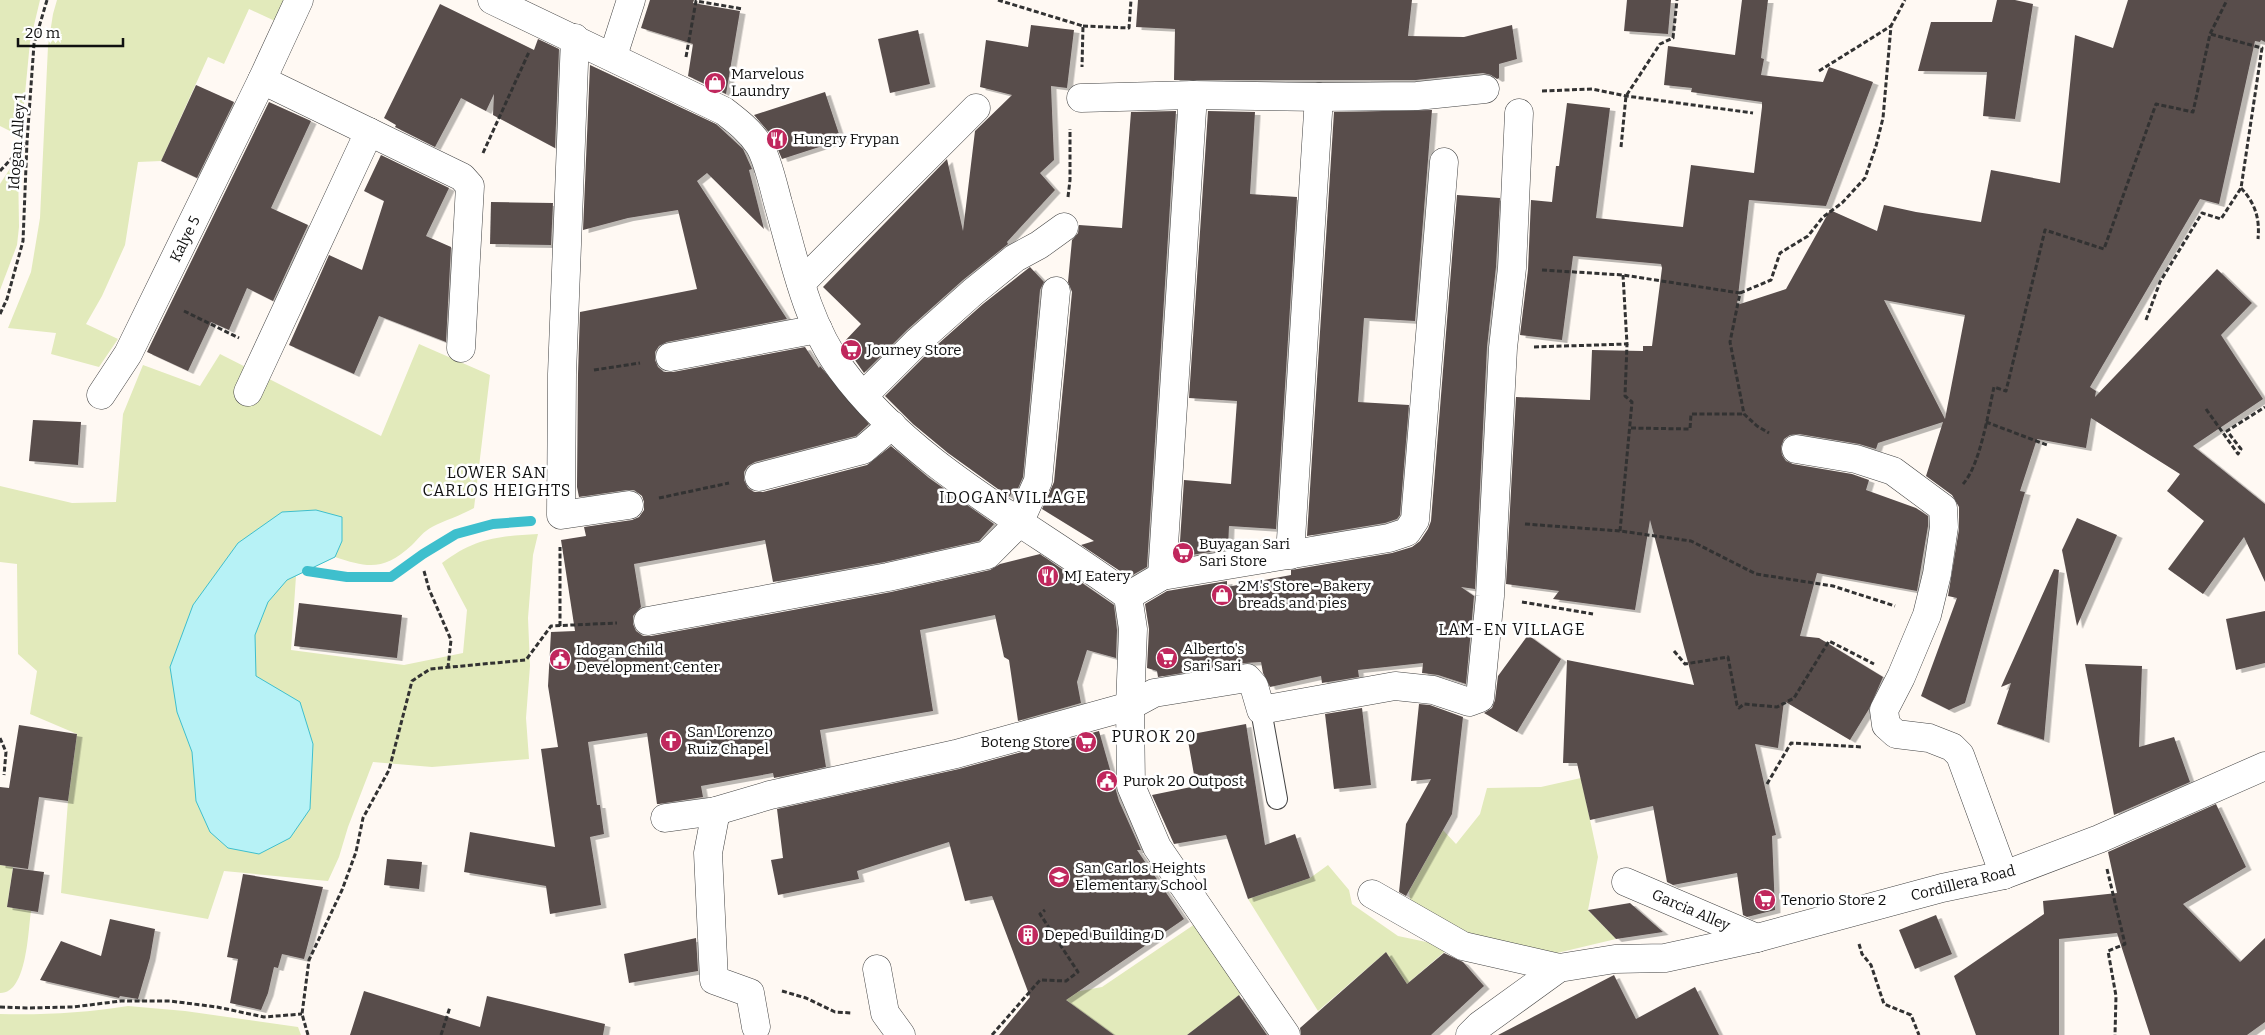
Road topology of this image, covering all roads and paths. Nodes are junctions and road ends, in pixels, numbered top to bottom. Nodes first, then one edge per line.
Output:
1 (47, 0) edge
2 (299, 0) edge
3 (631, 0) edge
4 (998, 0) edge
5 (1131, 0) edge
6 (1677, 0) edge
7 (1905, 0) edge
8 (2226, 0) edge
9 (496, 1) edge
10 (743, 9) dead end
11 (541, 24) junction
12 (1082, 26) junction
13 (1891, 26) junction
14 (2210, 34) junction
15 (575, 38) junction
16 (613, 56) junction
17 (1819, 71) dead end
18 (262, 80) junction
19 (1485, 89) dead end
20 (680, 90) junction
21 (1193, 95) junction
22 (1626, 96) junction
23 (1319, 97) junction
24 (1081, 98) junction
25 (976, 108) dead end
26 (1519, 112) joint
27 (1753, 113) dead end
28 (369, 132) junction
29 (27, 142) junction
30 (1621, 147) dead end
31 (483, 154) dead end
32 (1444, 162) dead end
33 (0, 171) edge
34 (2241, 188) junction
35 (1064, 227) joint
36 (2265, 228) edge
37 (2259, 229) junction
38 (2258, 239) dead end
39 (1512, 268) junction
40 (1623, 275) junction
41 (801, 283) junction
42 (1056, 291) dead end
43 (1740, 293) junction
44 (156, 298) junction
45 (0, 314) edge
46 (2146, 320) dead end
47 (818, 329) junction
48 (1627, 344) junction
49 (461, 348) dead end
50 (1503, 348) junction
51 (267, 351) junction
52 (670, 357) dead end
53 (248, 392) dead end
54 (101, 395) dead end
55 (864, 395) junction
56 (2265, 406) edge
57 (2206, 409) dead end
58 (1744, 414) junction
59 (1986, 422) junction
60 (892, 425) junction
61 (1631, 428) junction
62 (2047, 445) dead end
63 (1796, 449) joint
64 (1970, 476) dead end
65 (759, 477) joint
66 (629, 505) joint
67 (561, 515) junction
68 (1019, 523) junction
69 (1493, 523) junction
70 (1620, 531) junction
71 (1290, 555) junction
72 (424, 571) dead end
73 (1162, 576) junction
74 (1128, 596) junction
75 (1490, 596) junction
76 (1593, 614) dead end
77 (1927, 615) junction
78 (648, 621) joint
79 (560, 626) junction
80 (1674, 651) dead end
81 (448, 667) junction
82 (1901, 677) junction
83 (1130, 706) junction
84 (1261, 710) junction
85 (0, 738) edge
86 (1864, 747) dead end
87 (2265, 766) edge
88 (4, 775) dead end
89 (1767, 784) dead end
90 (1277, 799) dead end
91 (716, 811) junction
92 (665, 818) dead end
93 (2104, 860) dead end
94 (2004, 875) junction
95 (1626, 882) dead end
96 (1372, 894) dead end
97 (1045, 910) dead end
98 (1757, 938) junction
99 (1857, 938) dead end
100 (1558, 968) junction
101 (877, 970) dead end
102 (776, 990) dead end
103 (0, 1006) edge
104 (450, 1007) dead end
105 (885, 1013) junction
106 (302, 1014) junction
107 (756, 1027) dead end
108 (308, 1035) edge
109 (441, 1035) edge
110 (901, 1035) edge
111 (992, 1035) edge
112 (1286, 1035) edge
113 (1470, 1035) edge
114 (1919, 1035) edge
115 (2116, 1035) edge

1 - 29 path, Idogan Alley 1
2 - 18 street, Kalye 5
3 - 16 street
4 - 12 path
5 - 12 path
6 - 22 path
7 - 13 path
8 - 14 path
9 - 11 street
10 - 20 path
11 - 15 street
11 - 31 path
12 - 24 path
13 - 17 path
13 - 43 path
14 - 34 path
14 - 59 path
15 - 16 street
15 - 67 street
16 - 20 street
18 - 28 street
18 - 44 street, Kalye 5
19 - 23 street
20 - 41 street
21 - 23 street
21 - 24 street
21 - 73 street
22 - 26 path
22 - 27 path
22 - 30 path
23 - 71 street
24 - 35 path
25 - 41 street
26 - 39 street
28 - 49 street
28 - 51 street
29 - 33 path
29 - 45 path, Idogan Alley 1
32 - 71 street
34 - 37 path
34 - 46 path
35 - 55 street
36 - 37 path
37 - 38 path
39 - 40 path
39 - 50 street
40 - 43 path
40 - 48 path
41 - 47 street
42 - 68 street
43 - 58 path
44 - 51 path
44 - 54 street, Kalye 5
47 - 52 street
47 - 55 street
48 - 50 path
48 - 61 path
50 - 69 street
51 - 53 street
55 - 60 street
56 - 57 path
58 - 61 path
58 - 63 path
59 - 62 path
59 - 64 path
60 - 65 street
60 - 68 street
61 - 70 path
63 - 77 street
65 - 66 path
66 - 67 street
67 - 79 path
68 - 74 street
68 - 78 street
69 - 70 path
69 - 75 street
70 - 77 path
71 - 73 street
72 - 81 path
73 - 74 street
74 - 83 street
75 - 76 path
75 - 84 street
77 - 82 street
78 - 79 path
79 - 81 path
80 - 82 path
81 - 106 path
82 - 94 street
83 - 84 street
83 - 91 street
83 - 112 street
84 - 90 lane
85 - 88 path
86 - 89 path
87 - 94 street, Cordillera Road
91 - 92 street
91 - 107 street
93 - 115 path
94 - 98 street, Cordillera Road
95 - 98 street, Garcia Alley
96 - 100 street, Cordillera Road
97 - 111 path
98 - 100 street, Cordillera Road
99 - 114 path
100 - 113 street, Cordillera Road
101 - 105 street
102 - 105 path
103 - 106 path
104 - 109 path
105 - 110 street
106 - 108 path

